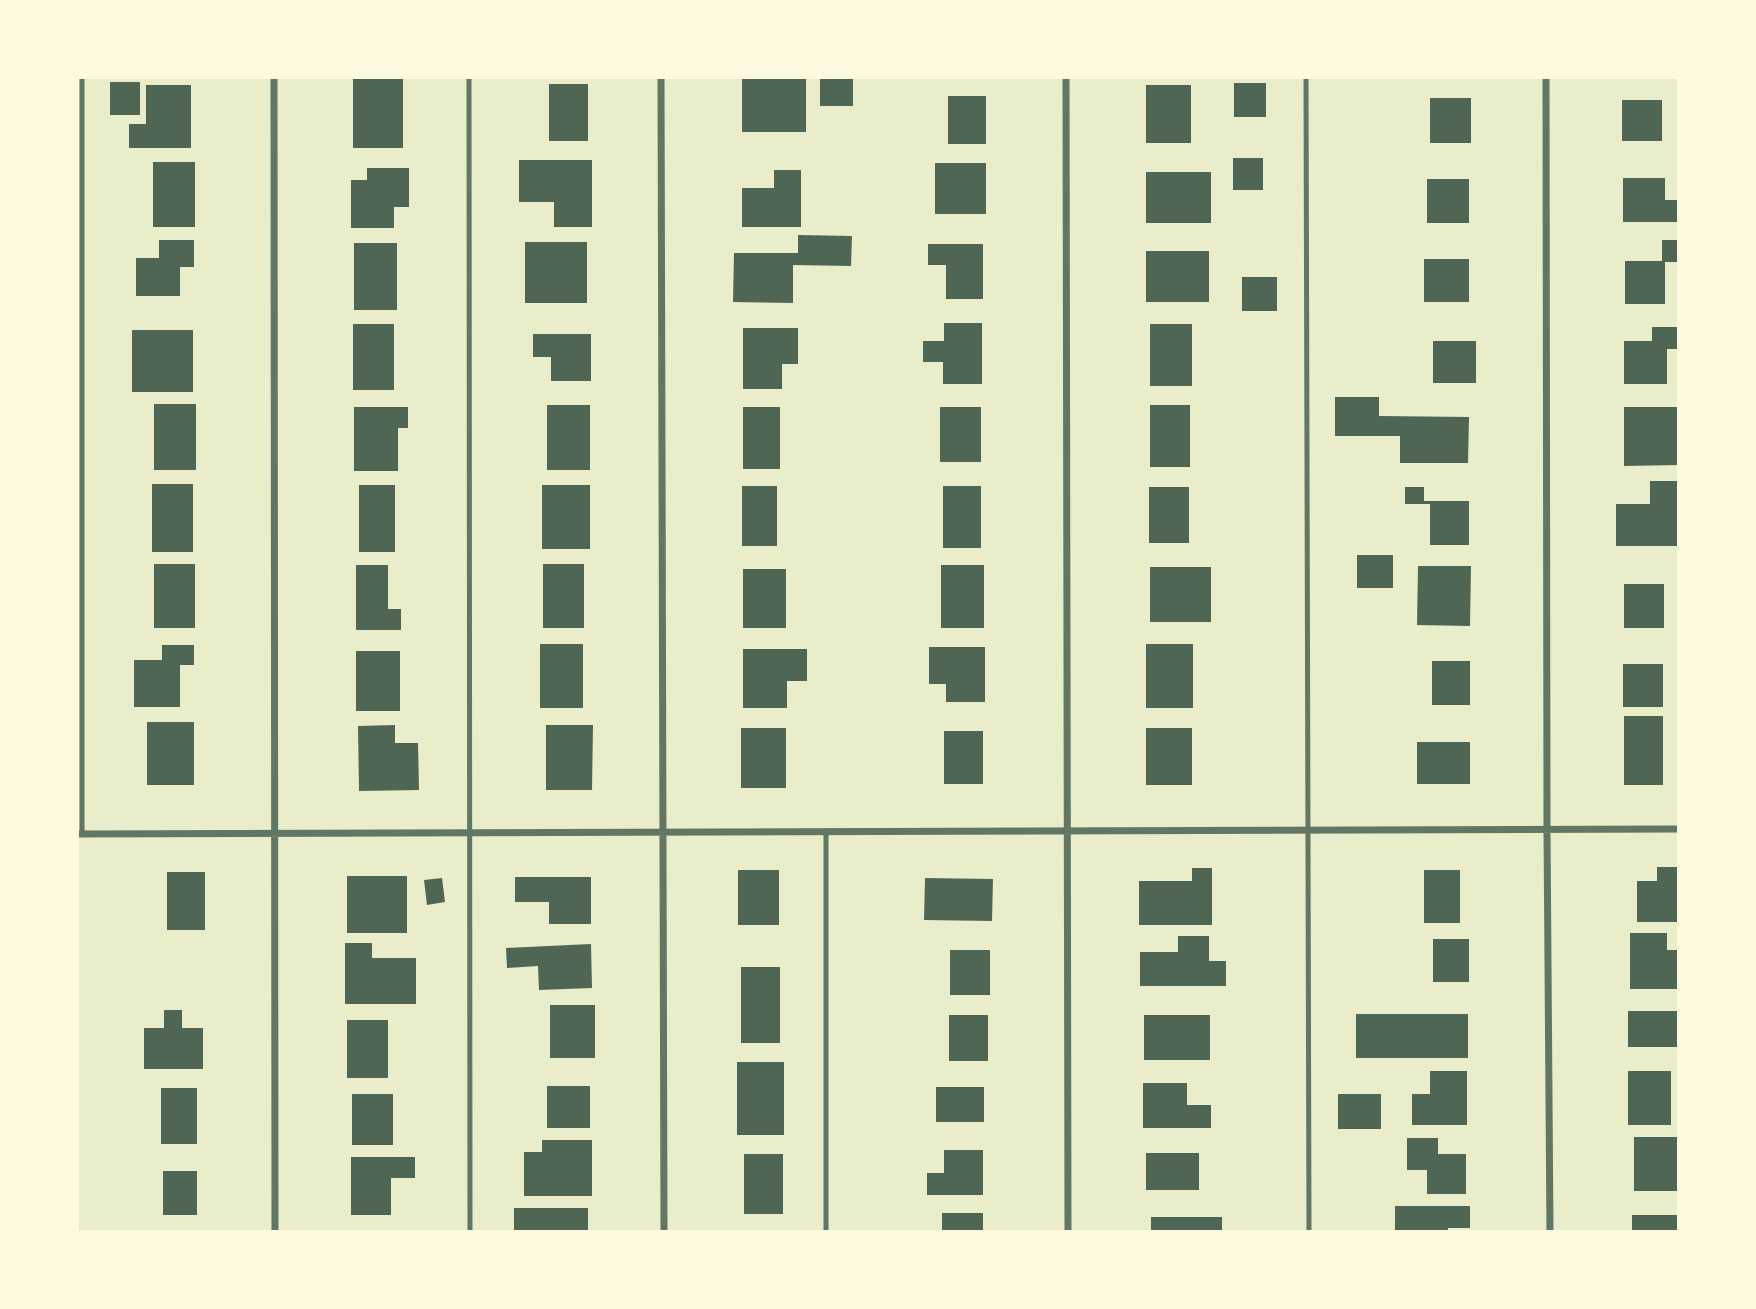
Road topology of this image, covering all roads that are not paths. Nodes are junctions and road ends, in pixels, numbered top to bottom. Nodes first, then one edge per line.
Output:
1 (82, 77) edge
2 (274, 77) edge
3 (469, 77) edge
4 (662, 77) edge
5 (1066, 77) edge
6 (1306, 77) edge
7 (1546, 77) edge
8 (1547, 829) junction
9 (1679, 829) edge
10 (1068, 830) junction
11 (826, 831) junction
12 (1306, 831) junction
13 (664, 832) junction
14 (276, 833) junction
15 (471, 833) junction
16 (79, 834) edge
17 (275, 1232) edge
18 (470, 1232) edge
19 (664, 1232) edge
20 (826, 1232) edge
21 (1069, 1232) edge
22 (1309, 1232) edge
23 (1550, 1232) edge

1 - 16 lane
2 - 14 street
3 - 15 lane
4 - 13 street
5 - 10 street
6 - 12 lane
7 - 8 street
8 - 9 street
8 - 12 street
8 - 23 street
10 - 11 street
10 - 12 street
10 - 21 street
11 - 13 street
11 - 20 lane
12 - 22 lane
13 - 15 street
13 - 19 street
14 - 15 street
14 - 16 street
14 - 17 street
15 - 18 lane

